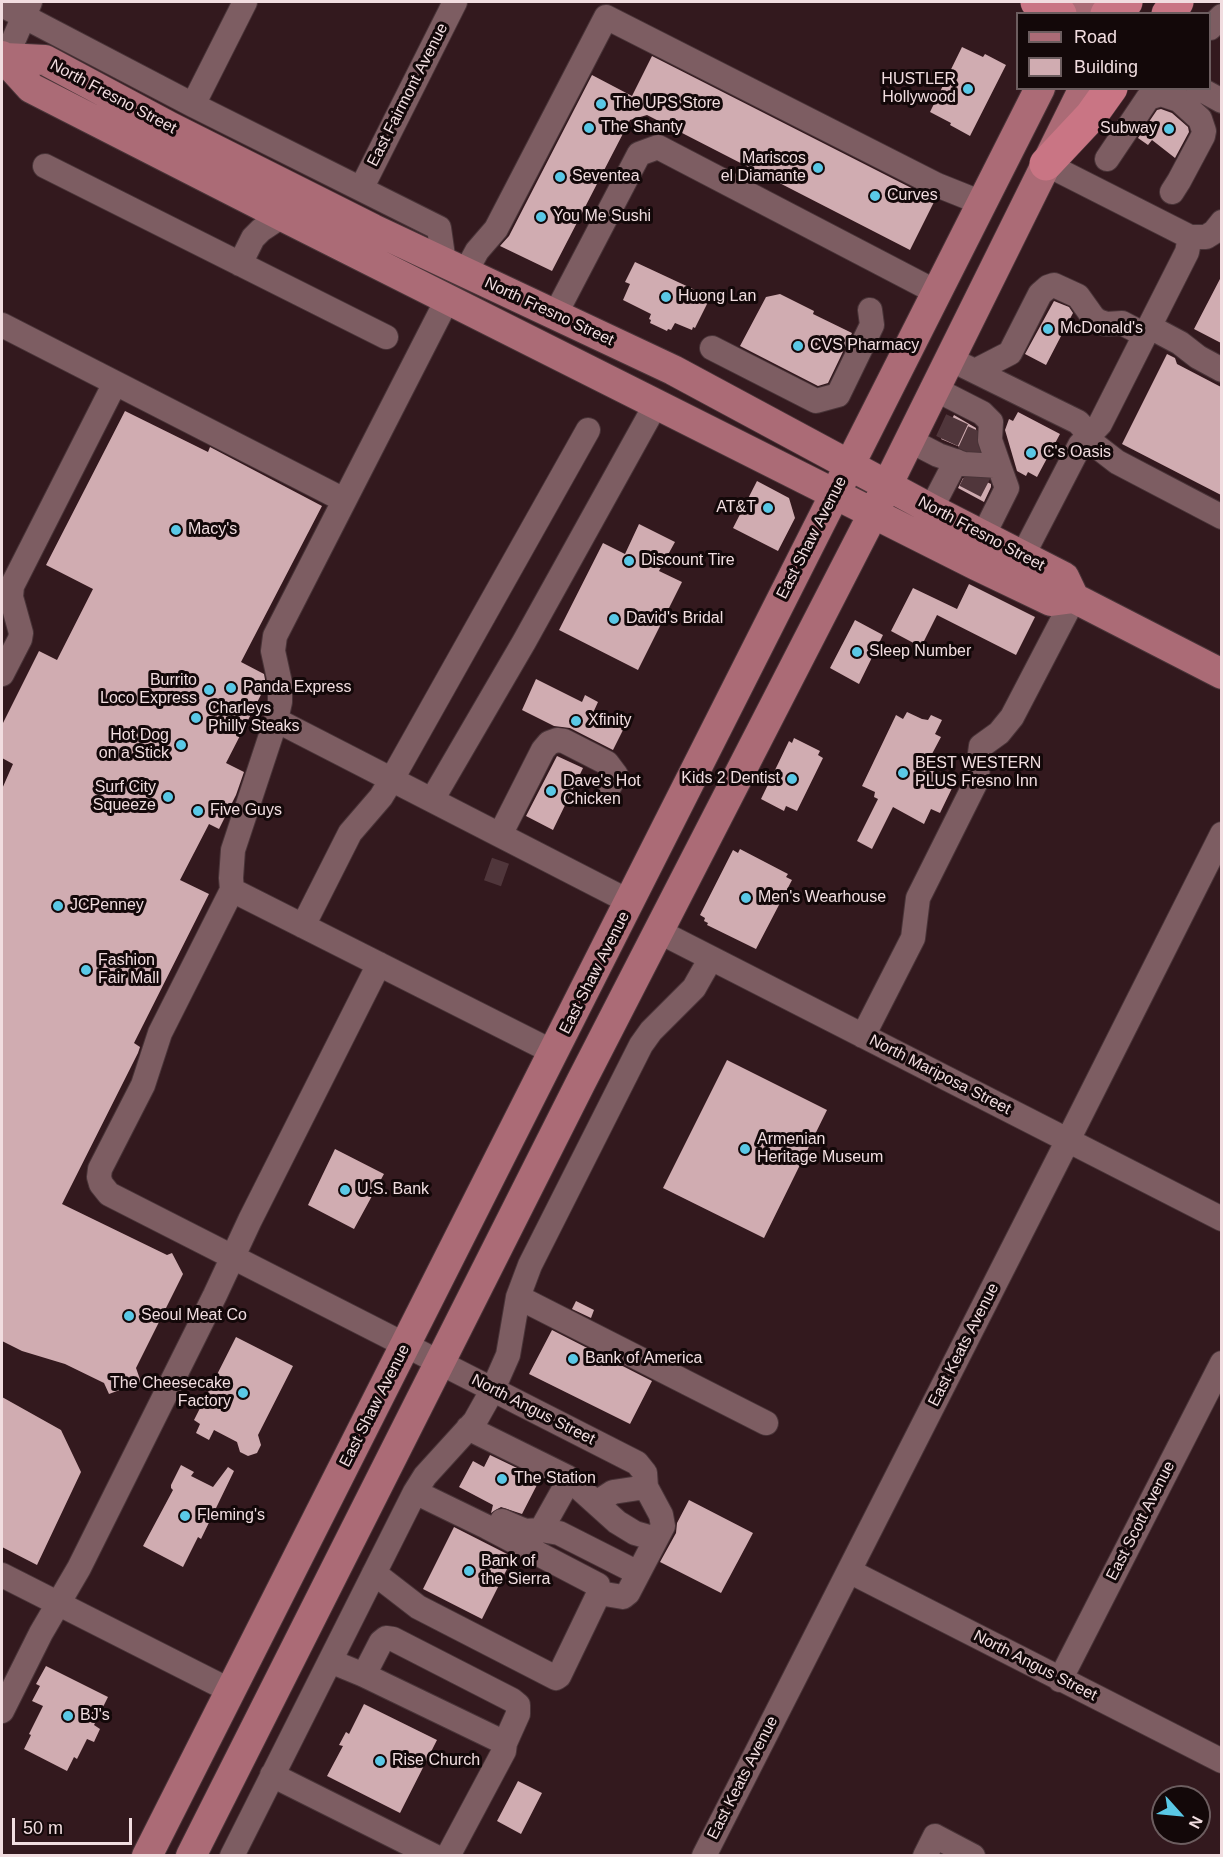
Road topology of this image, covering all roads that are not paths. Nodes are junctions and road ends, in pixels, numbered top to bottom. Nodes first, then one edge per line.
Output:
1 (244, 2) edge
2 (455, 2) edge
3 (1037, 2) edge
4 (1127, 2) edge
5 (2, 5) edge
6 (27, 9) edge
7 (1056, 12) edge
8 (1110, 12) edge
9 (3, 60) edge
10 (1040, 90) edge
11 (1083, 90) edge
12 (1110, 90) edge
13 (1202, 90) edge
14 (1221, 101) edge
15 (193, 105) junction
16 (1107, 159) dead end
17 (1046, 164) junction
18 (45, 166) dead end
19 (361, 189) junction
20 (1172, 192) dead end
21 (982, 203) junction
22 (282, 216) junction
23 (1221, 222) edge
24 (1190, 237) junction
25 (240, 264) junction
26 (455, 268) junction
27 (936, 292) junction
28 (448, 298) junction
29 (870, 310) dead end
30 (555, 315) junction
31 (2, 325) edge
32 (1148, 331) junction
33 (386, 337) dead end
34 (712, 348) dead end
35 (1010, 353) junction
36 (963, 365) junction
37 (1221, 370) edge
38 (115, 383) junction
39 (935, 389) junction
40 (1018, 392) junction
41 (656, 404) junction
42 (588, 430) dead end
43 (1090, 435) junction
44 (909, 440) junction
45 (955, 462) junction
46 (850, 464) junction
47 (999, 466) junction
48 (887, 484) junction
49 (834, 494) junction
50 (344, 500) junction
51 (931, 509) junction
52 (873, 514) junction
53 (1221, 516) edge
54 (983, 536) junction
55 (1023, 555) junction
56 (1074, 598) junction
57 (9, 611) edge
58 (2, 674) edge
59 (1221, 674) edge
60 (276, 720) junction
61 (694, 774) junction
62 (392, 779) junction
63 (609, 788) dead end
64 (432, 800) junction
65 (1221, 834) edge
66 (500, 835) junction
67 (232, 890) junction
68 (630, 902) junction
69 (303, 926) junction
70 (658, 931) junction
71 (711, 958) junction
72 (379, 964) junction
73 (863, 1036) junction
74 (555, 1053) junction
75 (581, 1082) junction
76 (1068, 1140) junction
77 (1221, 1219) edge
78 (232, 1257) junction
79 (518, 1297) junction
80 (406, 1345) junction
81 (439, 1363) junction
82 (1221, 1363) edge
83 (493, 1389) junction
84 (766, 1424) dead end
85 (468, 1428) junction
86 (569, 1480) junction
87 (420, 1484) junction
88 (646, 1487) junction
89 (596, 1503) junction
90 (541, 1530) junction
91 (656, 1539) junction
92 (849, 1571) junction
93 (374, 1573) junction
94 (638, 1573) junction
95 (2, 1575) edge
96 (599, 1593) junction
97 (58, 1604) junction
98 (330, 1661) junction
99 (364, 1675) junction
100 (1060, 1680) junction
101 (231, 1691) junction
102 (2, 1711) edge
103 (505, 1743) junction
104 (1221, 1761) edge
105 (272, 1775) junction
106 (930, 1846) edge
107 (147, 1856) edge
108 (191, 1856) edge
109 (231, 1856) edge
110 (434, 1856) edge
111 (448, 1856) edge
112 (704, 1856) edge
113 (973, 1856) edge

1 - 15 street
2 - 19 street, East Fairmont Avenue
3 - 7 highway
4 - 8 highway
5 - 6 street
6 - 9 street
6 - 15 street
9 - 22 main road, North Fresno Street
9 - 26 main road, North Fresno Street
10 - 21 main road, East Shaw Avenue
11 - 17 main road
12 - 17 highway
13 - 14 street
15 - 19 street
16 - 20 street
17 - 24 street
17 - 36 main road
18 - 25 street
19 - 26 street
21 - 26 street
21 - 27 main road, East Shaw Avenue
22 - 25 street
22 - 28 main road, North Fresno Street
23 - 24 street
24 - 32 street
25 - 33 street
26 - 30 main road, North Fresno Street
27 - 30 street
27 - 46 main road, East Shaw Avenue
28 - 30 main road
28 - 41 main road, North Fresno Street
28 - 50 street
29 - 34 street
30 - 46 main road, North Fresno Street
31 - 38 street
32 - 35 street
32 - 37 street
32 - 43 street
35 - 36 street
35 - 40 street
36 - 39 main road
36 - 40 street
38 - 50 street
38 - 57 street
39 - 44 main road
39 - 47 street
40 - 43 street
41 - 49 main road, North Fresno Street
41 - 64 street
42 - 62 street
43 - 53 street
43 - 55 street
44 - 45 street
44 - 48 main road
45 - 47 street
45 - 51 street
46 - 48 main road, North Fresno Street
46 - 49 main road, East Shaw Avenue
47 - 54 street
48 - 51 main road, North Fresno Street
48 - 52 main road
49 - 52 main road, North Fresno Street
49 - 61 main road, East Shaw Avenue
50 - 60 street
51 - 54 main road, North Fresno Street
52 - 56 main road, North Fresno Street
52 - 70 main road
54 - 55 main road, North Fresno Street
55 - 56 main road, North Fresno Street
56 - 59 main road, North Fresno Street
56 - 73 street
57 - 58 street
60 - 62 street
60 - 67 street
61 - 68 main road, East Shaw Avenue
61 - 70 main road
62 - 64 street
62 - 69 street
63 - 66 street
64 - 66 street
65 - 76 street, East Keats Avenue
66 - 68 street
67 - 69 street
67 - 78 street, North Angus Street
68 - 74 main road, East Shaw Avenue
68 - 75 main road
69 - 72 street
70 - 71 street, North Mariposa Street
70 - 75 main road
71 - 73 street, North Mariposa Street
71 - 79 street
72 - 74 street
72 - 78 street
73 - 76 street, North Mariposa Street
74 - 80 main road, East Shaw Avenue
75 - 81 main road
76 - 77 street, North Mariposa Street
76 - 92 street, East Keats Avenue
78 - 80 street, North Angus Street
78 - 97 street
79 - 83 street
79 - 84 street
80 - 81 street, North Angus Street
80 - 101 main road, East Shaw Avenue
81 - 83 street, North Angus Street
81 - 108 main road
82 - 100 street, East Scott Avenue
83 - 85 street
83 - 88 street, North Angus Street
85 - 86 street
85 - 87 street
86 - 89 street
86 - 90 street
87 - 90 street
87 - 93 street
87 - 96 street
88 - 89 street
88 - 91 street, North Angus Street
89 - 91 street
90 - 94 street
91 - 94 street
92 - 100 street, North Angus Street
92 - 112 street, East Keats Avenue
93 - 96 street
93 - 98 street
94 - 96 street
95 - 97 street
97 - 101 street
97 - 102 street
98 - 99 street
98 - 105 street
99 - 103 street
99 - 103 street
100 - 104 street, North Angus Street
101 - 107 main road, East Shaw Avenue
103 - 111 street
105 - 109 street
105 - 110 street
106 - 113 street

